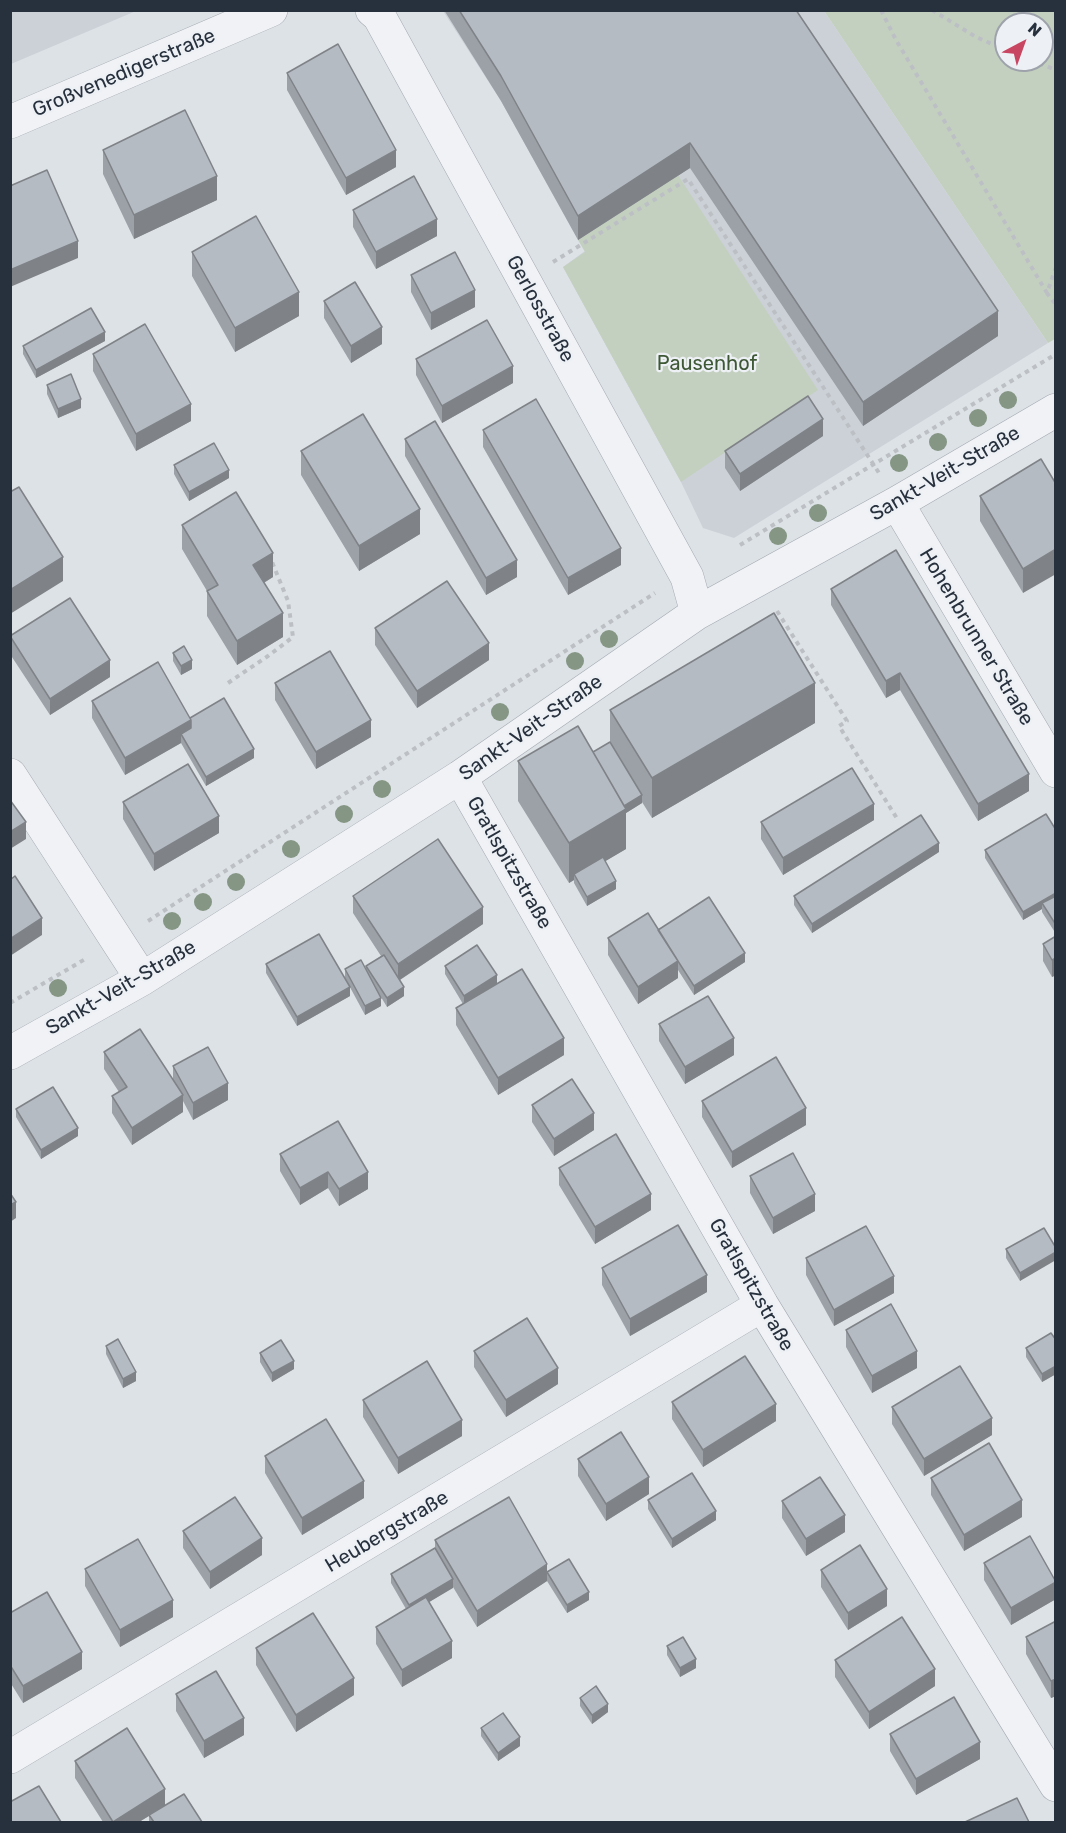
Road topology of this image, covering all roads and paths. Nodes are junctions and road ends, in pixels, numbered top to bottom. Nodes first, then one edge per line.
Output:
1 (271, 10) edge
2 (372, 10) edge
3 (881, 10) edge
4 (932, 10) edge
5 (994, 45) edge
6 (10, 122) edge
7 (719, 212) edge
8 (712, 217) junction
9 (582, 245) dead end
10 (1056, 267) edge
11 (1047, 293) junction
12 (1056, 305) edge
13 (1056, 354) edge
14 (1056, 410) edge
15 (874, 464) junction
16 (897, 503) junction
17 (736, 548) dead end
18 (269, 554) edge
19 (687, 578) junction
20 (774, 605) dead end
21 (697, 613) junction
22 (228, 682) dead end
23 (1056, 771) edge
24 (10, 774) edge
25 (460, 777) junction
26 (898, 820) dead end
27 (117, 940) junction
28 (141, 979) junction
29 (10, 1003) edge
30 (10, 1053) edge
31 (762, 1305) junction
32 (10, 1757) edge
33 (1056, 1785) edge

1 - 6 street, Großvenedigerstraße
2 - 19 street, Gerlosstraße
3 - 11 path
4 - 5 path
7 - 8 path
8 - 9 path
8 - 15 path
10 - 11 path
11 - 12 path
13 - 15 path
14 - 16 street, Sankt-Veit-Straße
15 - 17 path
16 - 21 street, Sankt-Veit-Straße
16 - 23 street, Hohenbrunner Straße
18 - 22 path
19 - 21 street, Gerlosstraße
19 - 27 path
20 - 26 path
21 - 25 street, Sankt-Veit-Straße
24 - 27 street
25 - 28 street, Sankt-Veit-Straße
25 - 31 street, Gratlspitzstraße
27 - 28 street
27 - 29 path
28 - 30 street, Sankt-Veit-Straße
31 - 32 street, Heubergstraße
31 - 33 street, Gratlspitzstraße

